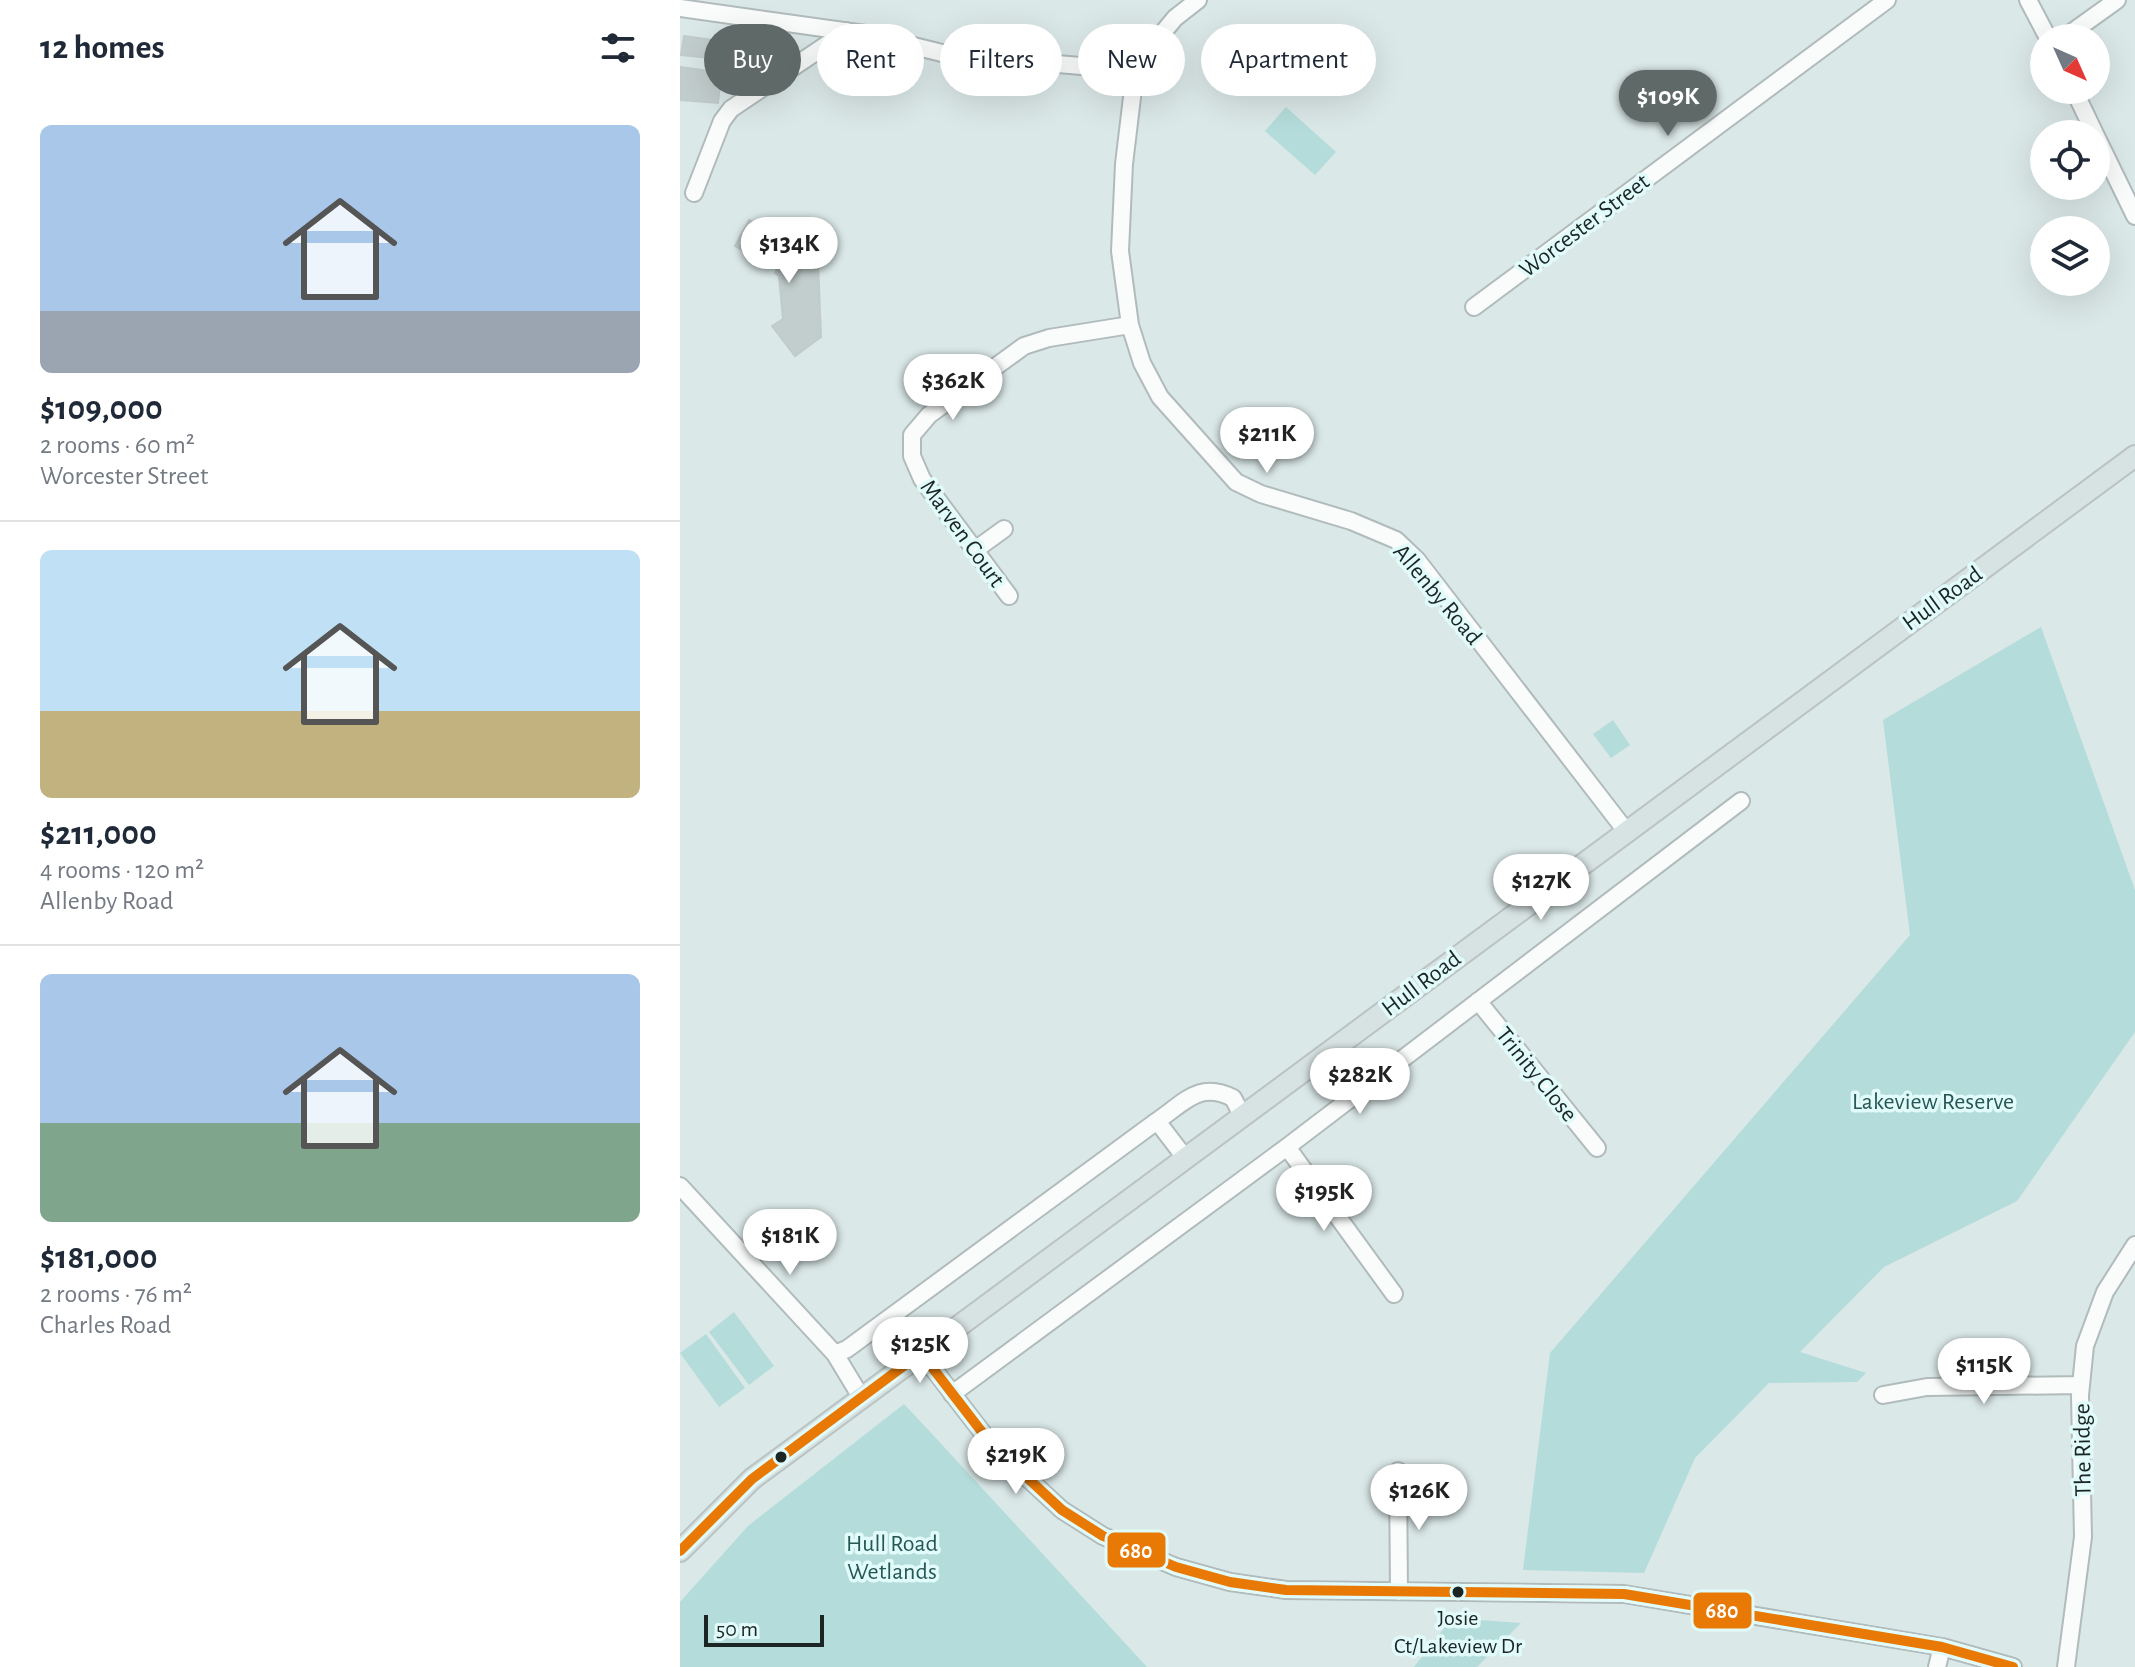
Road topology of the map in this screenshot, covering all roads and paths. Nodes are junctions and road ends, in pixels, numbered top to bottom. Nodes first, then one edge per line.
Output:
1 (1198, 0) edge
2 (1887, 0) edge
3 (2028, 0) edge
4 (2117, 0) edge
5 (680, 8) edge
6 (1170, 24) edge
7 (2041, 24) edge
8 (2084, 24) edge
9 (817, 27) edge
10 (924, 49) edge
11 (817, 51) edge
12 (1078, 66) edge
13 (1132, 96) edge
14 (2110, 164) edge
15 (694, 193) dead end
16 (2135, 216) edge
17 (1474, 307) dead end
18 (1130, 325) junction
19 (2135, 456) edge
20 (1004, 529) dead end
21 (975, 550) junction
22 (1009, 596) dead end
23 (1741, 801) dead end
24 (1626, 831) junction
25 (1478, 1001) junction
26 (1243, 1117) junction
27 (1157, 1121) junction
28 (1287, 1147) junction
29 (1597, 1148) dead end
30 (1186, 1159) junction
31 (680, 1186) edge
32 (2135, 1245) edge
33 (1394, 1294) dead end
34 (921, 1353) junction
35 (835, 1354) junction
36 (2081, 1385) junction
37 (952, 1394) junction
38 (1883, 1395) dead end
39 (861, 1397) junction
40 (1398, 1471) dead end
41 (680, 1551) edge
42 (1399, 1592) junction
43 (1942, 1647) junction
44 (1937, 1667) edge
45 (2013, 1667) edge
46 (2066, 1667) edge

1 - 6 street, Allenby Road
2 - 17 street, Worcester Street
3 - 7 street
4 - 8 street
5 - 9 street
10 - 12 street
11 - 15 street
13 - 18 street, Allenby Road
14 - 16 street
18 - 21 street, Marven Court
18 - 24 street, Allenby Road
19 - 24 main road, Hull Road
20 - 21 street
21 - 22 street, Marven Court
23 - 25 street, Hull Road
24 - 26 main road, Hull Road
25 - 28 street, Hull Road
25 - 29 street, Trinity Close
26 - 27 street
26 - 30 main road, Hull Road
27 - 30 street
27 - 35 street
28 - 33 street
28 - 37 street, Hull Road
30 - 34 main road, Hull Road
31 - 35 street
32 - 36 street, The Ridge
34 - 37 street
34 - 39 main road, Hull Road
35 - 39 street
36 - 38 street
36 - 46 street, The Ridge
37 - 42 street
39 - 41 main road, Hull Road
40 - 42 street
42 - 43 street
43 - 44 street
43 - 45 street

